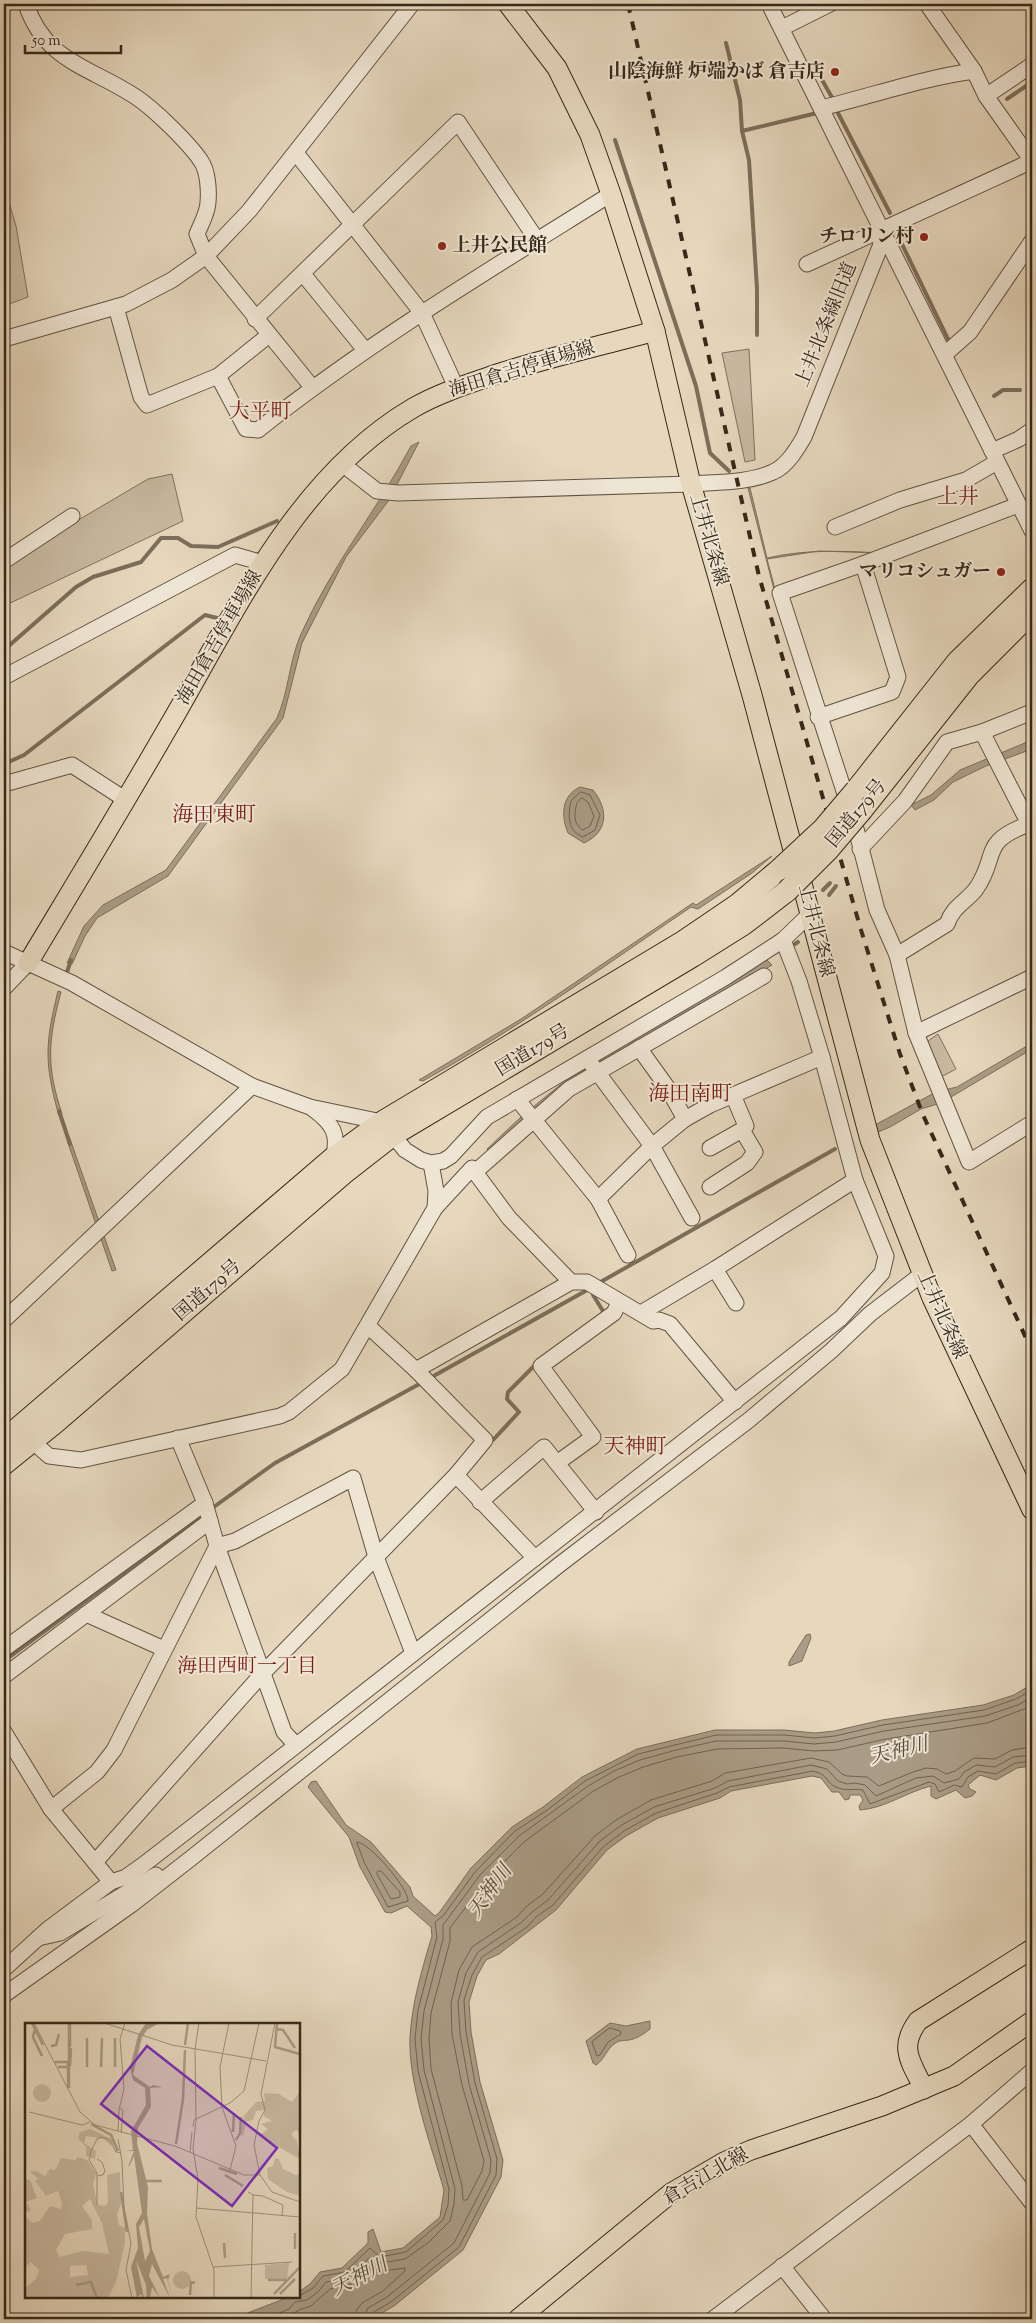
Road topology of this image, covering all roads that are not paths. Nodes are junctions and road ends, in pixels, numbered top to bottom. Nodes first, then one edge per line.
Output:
1 (26, 4) edge
2 (412, 4) edge
3 (508, 4) edge
4 (769, 4) edge
5 (830, 4) edge
6 (927, 4) edge
7 (782, 28) junction
8 (1032, 65) edge
9 (974, 70) junction
10 (986, 96) junction
11 (821, 108) junction
12 (296, 153) junction
13 (1032, 161) edge
14 (611, 194) junction
15 (353, 223) junction
16 (883, 230) junction
17 (537, 240) junction
18 (1032, 241) edge
19 (206, 256) junction
20 (807, 264) dead end
21 (303, 274) junction
22 (116, 307) junction
23 (422, 313) junction
24 (255, 318) junction
25 (654, 331) junction
26 (270, 335) junction
27 (4, 339) edge
28 (365, 350) junction
29 (946, 354) junction
30 (218, 376) junction
31 (312, 387) junction
32 (456, 387) junction
33 (1032, 430) edge
34 (994, 457) junction
35 (341, 462) junction
36 (691, 484) junction
37 (1018, 504) junction
38 (72, 516) dead end
39 (835, 527) dead end
40 (1032, 531) edge
41 (4, 561) edge
42 (263, 563) junction
43 (864, 564) junction
44 (1032, 589) edge
45 (1032, 612) edge
46 (4, 677) edge
47 (1032, 712) edge
48 (818, 717) junction
49 (982, 732) junction
50 (4, 784) edge
51 (126, 800) junction
52 (859, 800) junction
53 (1031, 827) edge
54 (860, 849) junction
55 (811, 914) junction
56 (783, 940) junction
57 (4, 952) edge
58 (897, 956) junction
59 (28, 963) junction
60 (764, 976) dead end
61 (1032, 977) edge
62 (4, 988) edge
63 (916, 1033) junction
64 (639, 1048) junction
65 (822, 1057) junction
66 (588, 1058) junction
67 (596, 1072) junction
68 (252, 1086) junction
69 (733, 1095) junction
70 (517, 1099) junction
71 (310, 1107) junction
72 (685, 1119) junction
73 (534, 1120) junction
74 (1032, 1123) edge
75 (387, 1128) junction
76 (742, 1130) junction
77 (652, 1146) junction
78 (710, 1148) dead end
79 (334, 1158) junction
80 (431, 1163) junction
81 (475, 1172) junction
82 (855, 1180) junction
83 (710, 1187) dead end
84 (598, 1199) junction
85 (435, 1208) junction
86 (692, 1218) dead end
87 (628, 1255) dead end
88 (715, 1268) junction
89 (922, 1274) junction
90 (571, 1282) junction
91 (619, 1302) junction
92 (736, 1303) dead end
93 (640, 1313) junction
94 (4, 1320) edge
95 (368, 1326) junction
96 (416, 1370) junction
97 (735, 1402) junction
98 (6, 1434) edge
99 (178, 1438) junction
100 (32, 1441) junction
101 (557, 1463) junction
102 (4, 1464) edge
103 (456, 1475) junction
104 (480, 1502) junction
105 (205, 1503) junction
106 (1032, 1510) edge
107 (596, 1512) junction
108 (210, 1520) junction
109 (217, 1546) junction
110 (376, 1558) junction
111 (535, 1558) junction
112 (86, 1614) junction
113 (4, 1648) edge
114 (164, 1649) junction
115 (413, 1653) junction
116 (263, 1673) junction
117 (4, 1676) edge
118 (4, 1732) edge
119 (296, 1744) junction
120 (51, 1809) junction
121 (190, 1859) junction
122 (96, 1861) junction
123 (112, 1882) junction
124 (38, 1938) junction
125 (1032, 1949) edge
126 (4, 1969) edge
127 (4, 1995) edge
128 (1032, 2021) edge
129 (1032, 2071) edge
130 (924, 2089) junction
131 (971, 2124) junction
132 (1031, 2199) edge
133 (782, 2266) junction
134 (518, 2319) edge
135 (713, 2319) edge
136 (824, 2319) edge

1 - 19 street
2 - 12 street
3 - 14 main road
4 - 7 street
5 - 7 street
6 - 9 street
7 - 11 street
8 - 10 street
9 - 10 street
9 - 11 street
10 - 13 street
11 - 16 street
12 - 15 street
12 - 19 street
13 - 16 street
14 - 17 street
14 - 25 main road
15 - 17 street
15 - 21 street
15 - 23 street
16 - 20 street
16 - 29 street
16 - 36 street, 上井北条線旧道
17 - 23 street
18 - 29 street
19 - 22 street
19 - 24 street
21 - 24 street
21 - 28 street
22 - 27 street
22 - 30 street
23 - 28 street
23 - 32 street
24 - 26 street
25 - 32 main road, 海田倉吉停車場線
25 - 36 main road, 上井北条線
26 - 30 street
26 - 31 street
28 - 31 street
29 - 34 street
30 - 31 street
32 - 35 main road, 海田倉吉停車場線
33 - 34 street
34 - 37 street
34 - 39 street
35 - 36 street, 上井北条線旧道
35 - 42 main road, 海田倉吉停車場線
36 - 55 main road, 上井北条線
37 - 40 street
37 - 43 street
38 - 41 street
42 - 46 street
42 - 51 main road, 海田倉吉停車場線
43 - 48 street
43 - 48 street
44 - 52 highway, 国道179号
45 - 52 highway, 国道179号
47 - 49 street
48 - 54 street
49 - 53 street
49 - 54 street
50 - 51 street
51 - 59 main road, 海田倉吉停車場線
52 - 75 highway, 国道179号, bridge
52 - 75 highway, 国道179号, bridge
53 - 58 street
54 - 58 street
55 - 56 street
55 - 89 main road, 上井北条線
56 - 65 street
56 - 66 street
57 - 59 street
58 - 63 street
59 - 62 street
59 - 68 street
60 - 64 street
61 - 63 street
63 - 74 street
64 - 67 street
64 - 72 street
65 - 69 street
65 - 82 street
66 - 67 street
66 - 70 street
67 - 73 street
67 - 77 street
68 - 71 street
68 - 94 street
69 - 72 street
69 - 76 street
70 - 73 street
70 - 80 street
71 - 75 street
71 - 79 street
72 - 77 street
73 - 81 street
73 - 84 street
75 - 79 highway, 国道179号
75 - 80 street
75 - 100 highway, 国道179号
76 - 78 street
76 - 83 street
77 - 84 street
77 - 86 street
79 - 98 highway, 国道179号
80 - 85 street
81 - 85 street
81 - 90 street
82 - 88 street
82 - 97 street
84 - 87 street
85 - 95 street
88 - 92 street
88 - 93 street
89 - 106 main road, 上井北条線
89 - 121 street
90 - 91 street
90 - 96 street
91 - 93 street
91 - 101 street
93 - 97 street
95 - 96 street
95 - 99 street
96 - 103 street
97 - 107 street
98 - 100 street
99 - 100 street
99 - 105 street
100 - 102 highway, 国道179号
101 - 104 street
101 - 107 street
103 - 104 street
103 - 110 street
104 - 111 street
105 - 108 street
105 - 113 street
107 - 111 street
108 - 109 street
108 - 112 street
109 - 110 street
109 - 114 street
109 - 116 street
110 - 115 street
110 - 116 street
111 - 115 street
112 - 114 street
112 - 117 street
114 - 120 street
115 - 119 street
116 - 119 street
116 - 122 street
118 - 120 street
119 - 123 street
120 - 122 street
121 - 124 street
121 - 127 street
122 - 123 street
123 - 124 street
124 - 126 street
125 - 130 main road
128 - 130 main road, 倉吉江北線
129 - 131 street
130 - 134 main road, 倉吉江北線
131 - 132 street
131 - 133 street
133 - 135 street
133 - 136 street

